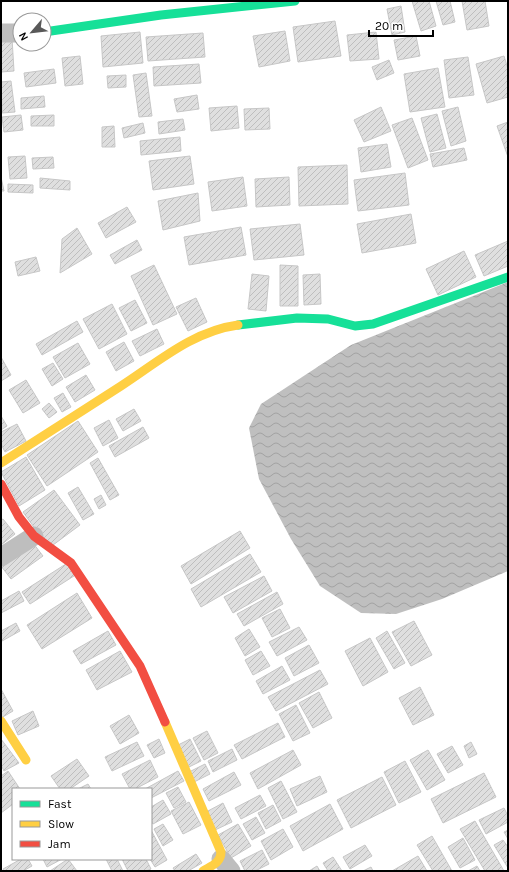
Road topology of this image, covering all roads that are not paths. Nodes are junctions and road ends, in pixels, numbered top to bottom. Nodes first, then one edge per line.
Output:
1 (295, 1) edge
2 (52, 31) edge
3 (1, 33) edge
4 (12, 33) edge
5 (508, 277) edge
6 (1, 463) edge
7 (1, 484) edge
8 (34, 536) junction
9 (1, 557) edge
10 (1, 721) edge
11 (26, 760) dead end
12 (226, 865) edge
13 (203, 871) edge

1 - 2 street
3 - 4 street
5 - 6 street
7 - 8 street
8 - 9 street
8 - 12 street
10 - 11 street
12 - 13 street

